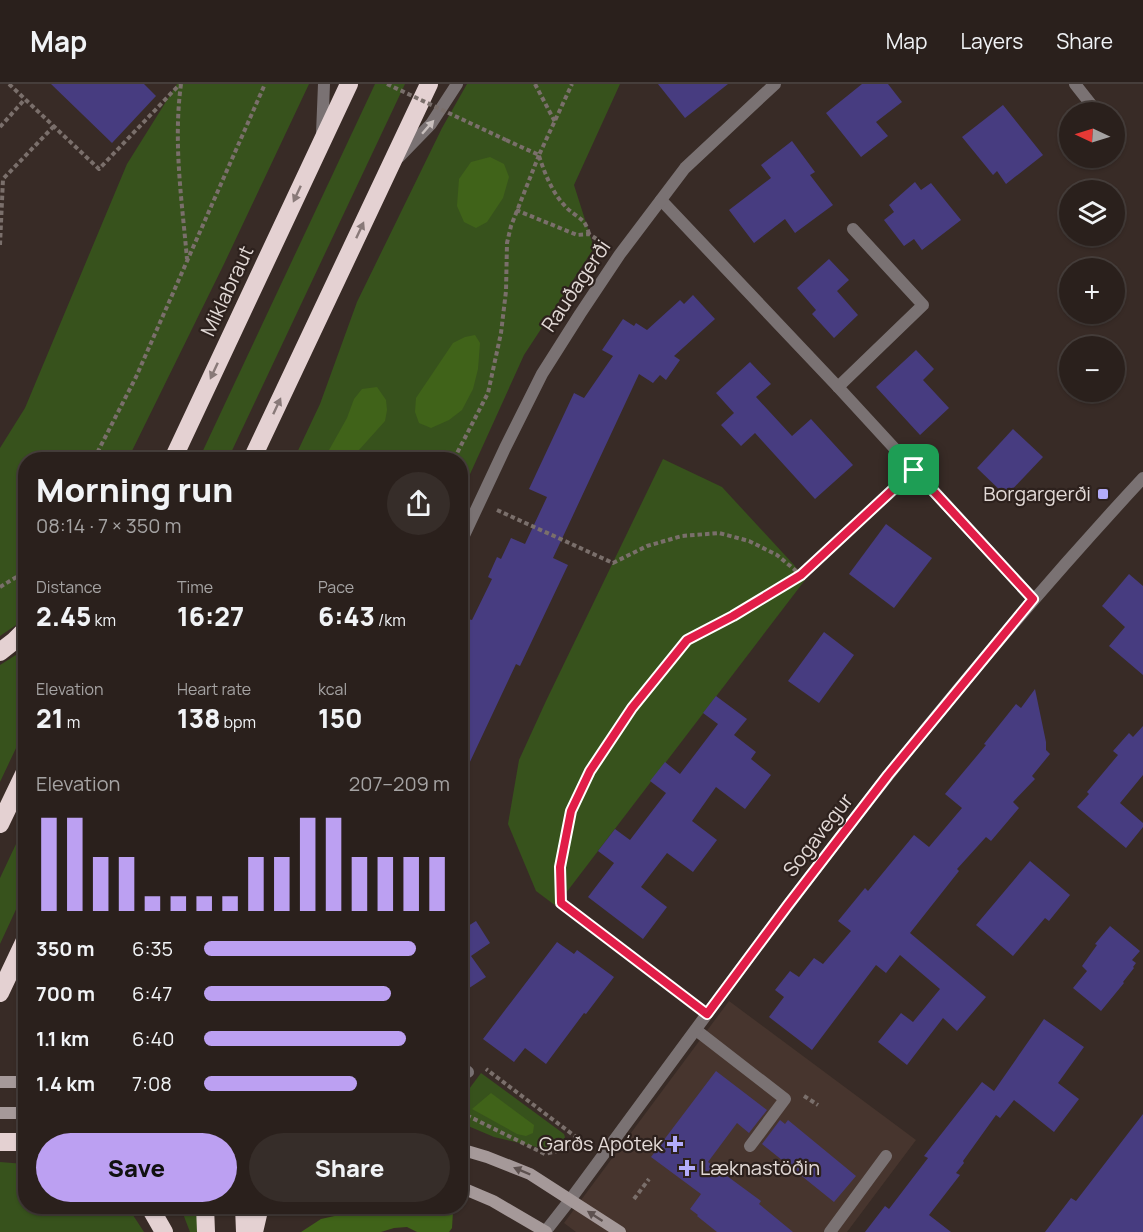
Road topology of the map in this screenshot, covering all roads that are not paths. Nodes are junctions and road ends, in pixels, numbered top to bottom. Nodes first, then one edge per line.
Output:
1 (324, 84) edge
2 (349, 84) edge
3 (429, 84) edge
4 (457, 84) edge
5 (775, 84) edge
6 (1075, 84) edge
7 (1089, 102) edge
8 (322, 141) junction
9 (392, 164) junction
10 (661, 200) junction
11 (853, 229) dead end
12 (838, 387) junction
13 (174, 452) edge
14 (255, 452) edge
15 (1143, 478) edge
16 (468, 527) edge
17 (1033, 599) junction
18 (18, 637) edge
19 (0, 652) edge
20 (18, 787) edge
21 (0, 824) edge
22 (18, 955) edge
23 (0, 993) edge
24 (696, 1030) junction
25 (0, 1082) edge
26 (18, 1082) edge
27 (0, 1113) edge
28 (18, 1113) edge
29 (0, 1142) edge
30 (18, 1142) edge
31 (750, 1146) dead end
32 (468, 1151) edge
33 (886, 1156) dead end
34 (468, 1190) edge
35 (570, 1200) junction
36 (154, 1214) edge
37 (205, 1214) edge
38 (244, 1214) edge
39 (258, 1214) edge
40 (164, 1232) edge
41 (206, 1232) edge
42 (244, 1232) edge
43 (254, 1232) edge
44 (545, 1232) edge
45 (620, 1232) edge
46 (830, 1232) edge

1 - 8 street, Miklabraut
2 - 8 highway, Miklabraut
3 - 9 highway
9 -> 4 street
5 - 10 street, Rauðagerði
6 - 7 street
8 -> 13 highway, Miklabraut
14 -> 9 highway
10 - 12 street
10 - 16 street, Rauðagerði
11 - 12 street
12 - 17 street
15 - 17 street, Sogavegur
17 - 24 street, Sogavegur
18 - 19 highway
20 - 21 highway
22 - 23 highway
24 - 31 street
24 - 35 street, Sogavegur
25 - 26 street
27 - 28 street
29 - 30 highway
35 -> 32 street
33 - 46 street
34 - 44 street
35 - 44 street, Sogavegur
45 -> 35 street
36 - 40 highway
37 - 41 highway
38 - 42 highway
39 - 43 highway

